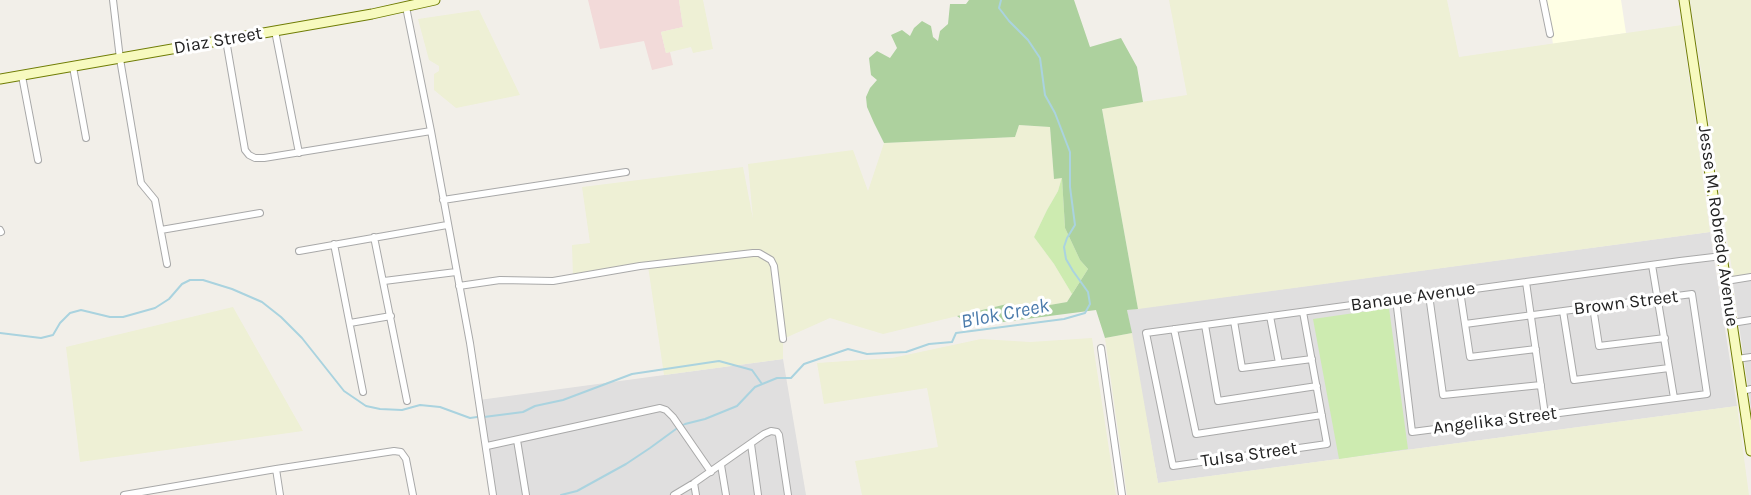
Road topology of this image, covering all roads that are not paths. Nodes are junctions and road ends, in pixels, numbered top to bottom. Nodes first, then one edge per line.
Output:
1 (113, 0) edge
2 (435, 0) edge
3 (1544, 0) edge
4 (1684, 0) edge
5 (405, 4) edge
6 (275, 31) junction
7 (1550, 34) dead end
8 (226, 40) junction
9 (120, 59) junction
10 (73, 67) junction
11 (22, 76) junction
12 (0, 79) edge
13 (431, 131) junction
14 (86, 138) dead end
15 (298, 153) junction
16 (38, 160) dead end
17 (626, 172) dead end
18 (443, 200) junction
19 (260, 213) dead end
20 (447, 225) junction
21 (161, 230) junction
22 (374, 237) junction
23 (334, 244) junction
24 (299, 251) dead end
25 (1722, 256) junction
26 (167, 264) dead end
27 (1652, 265) junction
28 (456, 272) junction
29 (1751, 277) edge
30 (384, 281) junction
31 (1726, 281) junction
32 (1526, 282) junction
33 (459, 286) junction
34 (1460, 291) junction
35 (1429, 295) junction
36 (1658, 298) junction
37 (1396, 299) junction
38 (1593, 307) junction
39 (1563, 311) junction
40 (1303, 312) junction
41 (1530, 315) junction
42 (391, 316) junction
43 (1270, 316) junction
44 (1751, 320) edge
45 (1234, 321) junction
46 (350, 323) junction
47 (1732, 323) junction
48 (1465, 324) junction
49 (1205, 325) junction
50 (1174, 329) junction
51 (1146, 333) joint
52 (1665, 338) junction
53 (783, 339) dead end
54 (1101, 348) dead end
55 (1536, 349) junction
56 (1751, 357) edge
57 (1312, 359) junction
58 (1737, 360) junction
59 (1279, 363) junction
60 (1669, 368) junction
61 (1541, 385) junction
62 (1317, 386) junction
63 (1746, 390) edge
64 (363, 392) dead end
65 (1707, 394) joint
66 (1674, 398) junction
67 (407, 401) dead end
68 (1545, 415) junction
69 (1322, 416) junction
70 (1749, 426) edge
71 (517, 440) junction
72 (751, 444) junction
73 (487, 446) junction
74 (1751, 451) edge
75 (721, 465) junction
76 (276, 469) junction
77 (711, 472) junction
78 (694, 483) junction
79 (146, 493) edge
80 (124, 495) edge
81 (280, 495) edge
82 (413, 495) edge
83 (493, 495) edge
84 (526, 495) edge
85 (674, 495) edge
86 (696, 495) edge
87 (726, 495) edge
88 (758, 495) edge
89 (788, 495) edge
90 (1122, 495) edge

1 - 9 street
2 - 5 main road, Diaz Street
3 - 7 street
4 - 25 main road, Jesse M. Robredo Avenue
5 - 6 main road, Diaz Street
5 - 13 street
6 - 8 main road, Diaz Street
6 - 15 street
8 - 9 main road, Diaz Street
8 - 15 street
9 - 10 main road, Diaz Street
9 - 21 street
10 - 11 main road, Diaz Street
10 - 14 street
11 - 12 main road, Diaz Street
11 - 16 street
13 - 15 street
13 - 18 street
17 - 18 street
18 - 20 street
19 - 21 street
20 - 22 street
20 - 28 street
21 - 26 street
22 - 23 street
22 - 30 street
23 - 24 street
23 - 46 street
25 - 27 street, Banaue Avenue
25 - 31 main road, Jesse M. Robredo Avenue
27 - 32 street, Banaue Avenue
27 - 36 street
28 - 30 street
28 - 33 street
29 - 31 street
30 - 42 street
31 - 47 main road, Jesse M. Robredo Avenue
32 - 34 street, Banaue Avenue
32 - 41 street
33 - 53 street
33 - 73 street
34 - 35 street, Banaue Avenue
34 - 48 street
35 - 37 street, Banaue Avenue
35 - 61 street
36 - 38 street, Brown Street
36 - 52 street
36 - 65 street, Brown Street
37 - 40 street, Banaue Avenue
37 - 68 street, Angelika Street
38 - 39 street, Brown Street
38 - 52 street
39 - 41 street, Brown Street
39 - 60 street
40 - 43 street, Banaue Avenue
40 - 57 street, Tulsa Street
41 - 48 street, Brown Street
41 - 55 street
42 - 46 street
42 - 67 street
43 - 45 street, Banaue Avenue
43 - 59 street
44 - 47 street
45 - 49 street, Banaue Avenue
45 - 59 street
46 - 64 street
47 - 58 main road, Jesse M. Robredo Avenue
48 - 55 street
49 - 50 street, Banaue Avenue
49 - 62 street
50 - 51 street, Banaue Avenue
50 - 69 street
51 - 69 street, Tulsa Street
52 - 60 street
54 - 90 street
55 - 61 street
56 - 58 street
57 - 59 street
57 - 62 street, Tulsa Street
58 - 63 main road, Jesse M. Robredo Avenue
60 - 66 street
61 - 68 street
62 - 69 street, Tulsa Street
63 - 70 main road, Jesse M. Robredo Avenue
65 - 66 street, Angelika Street
66 - 68 street, Angelika Street
70 - 74 main road, Jesse M. Robredo Avenue
71 - 73 street
71 - 77 street
71 - 84 street
72 - 75 street
72 - 88 street
72 - 89 street
73 - 83 street
75 - 77 street
75 - 87 street
76 - 79 street
76 - 81 street
76 - 82 street
77 - 78 street
78 - 85 street
78 - 86 street
79 - 80 street

